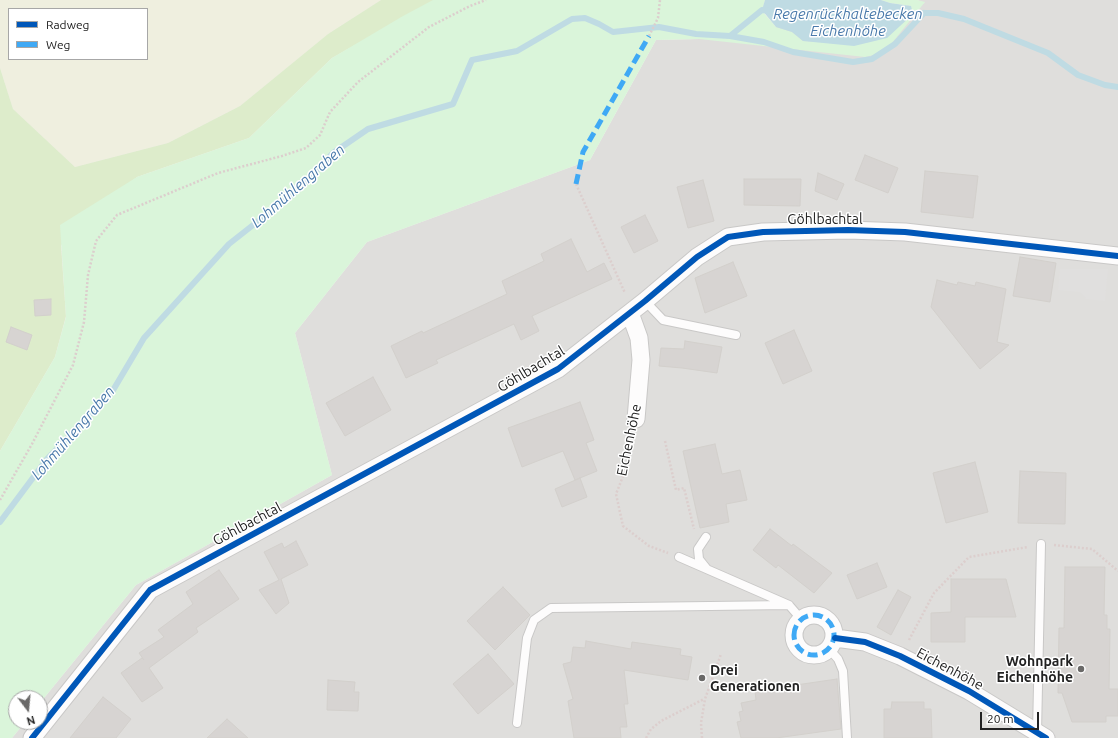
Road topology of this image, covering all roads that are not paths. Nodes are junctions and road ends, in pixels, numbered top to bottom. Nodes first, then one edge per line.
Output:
1 (1118, 256) edge
2 (645, 301) junction
3 (630, 313) junction
4 (736, 335) dead end
5 (636, 419) road end
6 (706, 537) dead end
7 (1041, 544) road end
8 (679, 558) road end
9 (707, 570) junction
10 (789, 605) junction
11 (801, 619) junction
12 (832, 643) junction
13 (517, 723) dead end
14 (1042, 735) edge
15 (32, 738) edge
16 (848, 738) edge

1 - 2 street, Göhlbachtal
2 - 3 street, Göhlbachtal
2 - 4 lane
3 - 5 street, Eichenhöhe
3 - 15 street, Göhlbachtal
6 - 9 lane
7 - 14 lane
8 - 9 lane
9 - 10 lane
10 - 11 lane
10 - 13 lane
11 - 12 street
11 - 12 street, Eichenhöhe
12 - 14 street, Eichenhöhe
12 - 16 lane

